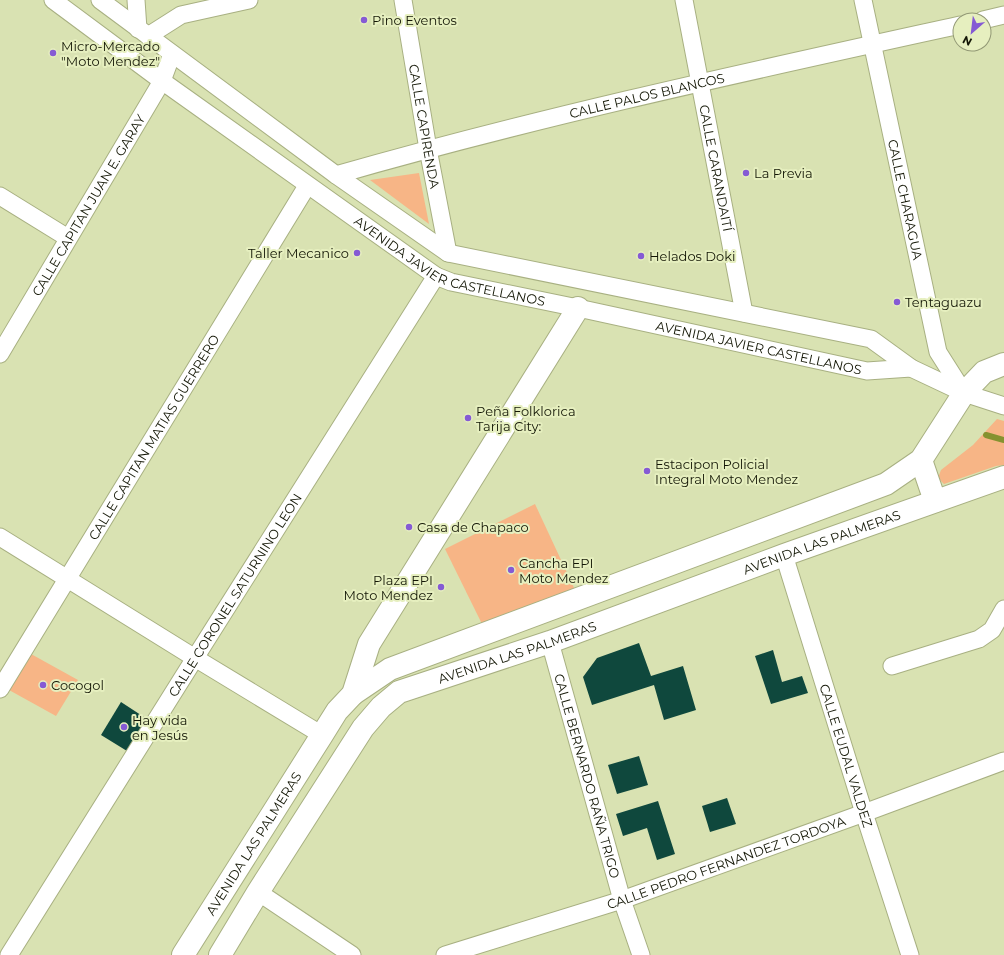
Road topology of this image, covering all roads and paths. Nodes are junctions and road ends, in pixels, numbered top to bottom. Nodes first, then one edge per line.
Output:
1 (53, 0) edge
2 (100, 0) edge
3 (136, 0) edge
4 (249, 0) edge
5 (403, 0) edge
6 (684, 0) edge
7 (863, 0) edge
8 (1004, 15) edge
9 (992, 18) edge
10 (952, 27) edge
11 (143, 32) junction
12 (874, 44) junction
13 (172, 54) junction
14 (162, 81) junction
15 (701, 82) junction
16 (428, 149) junction
17 (336, 175) junction
18 (307, 186) junction
19 (0, 196) edge
20 (68, 238) junction
21 (448, 253) junction
22 (436, 276) junction
23 (578, 308) junction
24 (744, 313) junction
25 (0, 354) edge
26 (1004, 364) edge
27 (911, 368) junction
28 (964, 393) junction
29 (1004, 406) edge
30 (921, 460) junction
31 (1004, 477) edge
32 (935, 501) junction
33 (0, 537) edge
34 (784, 556) junction
35 (67, 578) junction
36 (1004, 609) edge
37 (550, 642) junction
38 (194, 658) junction
39 (892, 666) dead end
40 (0, 689) edge
41 (353, 694) junction
42 (322, 734) junction
43 (1004, 761) edge
44 (864, 813) junction
45 (258, 892) junction
46 (622, 900) junction
47 (9, 955) edge
48 (183, 955) edge
49 (220, 955) edge
50 (352, 955) edge
51 (445, 955) edge
52 (641, 955) edge
53 (910, 955) edge

1 - 14 street, AVENIDA JAVIER CASTELLANOS
2 - 11 street, AVENIDA JAVIER CASTELLANOS
3 - 11 street
4 - 11 street
5 - 16 street, CALLE CAPIRENDA
6 - 15 street, CALLE CARANDAITÍ
7 - 12 street, CALLE CHARAGUA
8 - 9 street
10 - 12 street, CALLE PALOS BLANCOS
11 - 13 street, AVENIDA JAVIER CASTELLANOS
12 - 15 street, CALLE PALOS BLANCOS
12 - 28 street, CALLE CHARAGUA
13 - 14 street, CALLE CAPITAN JUAN E. GARAY
13 - 17 street, AVENIDA JAVIER CASTELLANOS
14 - 18 street, AVENIDA JAVIER CASTELLANOS
14 - 20 street, CALLE CAPITAN JUAN E. GARAY
15 - 16 street, CALLE PALOS BLANCOS
15 - 24 street, CALLE CARANDAITÍ
16 - 17 street, CALLE PALOS BLANCOS
16 - 21 street, CALLE CAPIRENDA
17 - 21 street, AVENIDA JAVIER CASTELLANOS
18 - 22 street, AVENIDA JAVIER CASTELLANOS
18 - 35 street, CALLE CAPITAN MATIAS GUERRERO
19 - 20 street
20 - 25 street, CALLE CAPITAN JUAN E. GARAY
21 - 24 street, AVENIDA JAVIER CASTELLANOS
22 - 23 street, AVENIDA JAVIER CASTELLANOS
22 - 38 street, CALLE CORONEL SATURNINO LEON
23 - 27 street, AVENIDA JAVIER CASTELLANOS
23 - 41 street, AVENIDA LAS PALMERAS
24 - 27 street, AVENIDA JAVIER CASTELLANOS
26 - 28 street, AVENIDA LAS PALMERAS
27 - 28 street, AVENIDA JAVIER CASTELLANOS
28 - 29 street, AVENIDA JAVIER CASTELLANOS
28 - 30 street, AVENIDA LAS PALMERAS
30 - 32 street
30 - 41 street, AVENIDA LAS PALMERAS
31 - 32 street
32 - 34 street, AVENIDA LAS PALMERAS
33 - 35 street
34 - 37 street, AVENIDA LAS PALMERAS
34 - 44 street, CALLE EUDAL VALDEZ
35 - 38 street
35 - 40 street, CALLE CAPITAN MATIAS GUERRERO
36 - 39 street
37 - 45 street, AVENIDA LAS PALMERAS
37 - 46 street, CALLE BERNARDO RAÑA TRIGO
38 - 42 street
38 - 47 street, CALLE CORONEL SATURNINO LEON
41 - 42 street, AVENIDA LAS PALMERAS
42 - 48 street, AVENIDA LAS PALMERAS
43 - 44 street, CALLE PEDRO FERNANDEZ TORDOYA
44 - 46 street, CALLE PEDRO FERNANDEZ TORDOYA
44 - 53 street, CALLE EUDAL VALDEZ
45 - 49 street, AVENIDA LAS PALMERAS
45 - 50 street
46 - 51 street, CALLE PEDRO FERNANDEZ TORDOYA
46 - 52 street, CALLE BERNARDO RAÑA TRIGO

